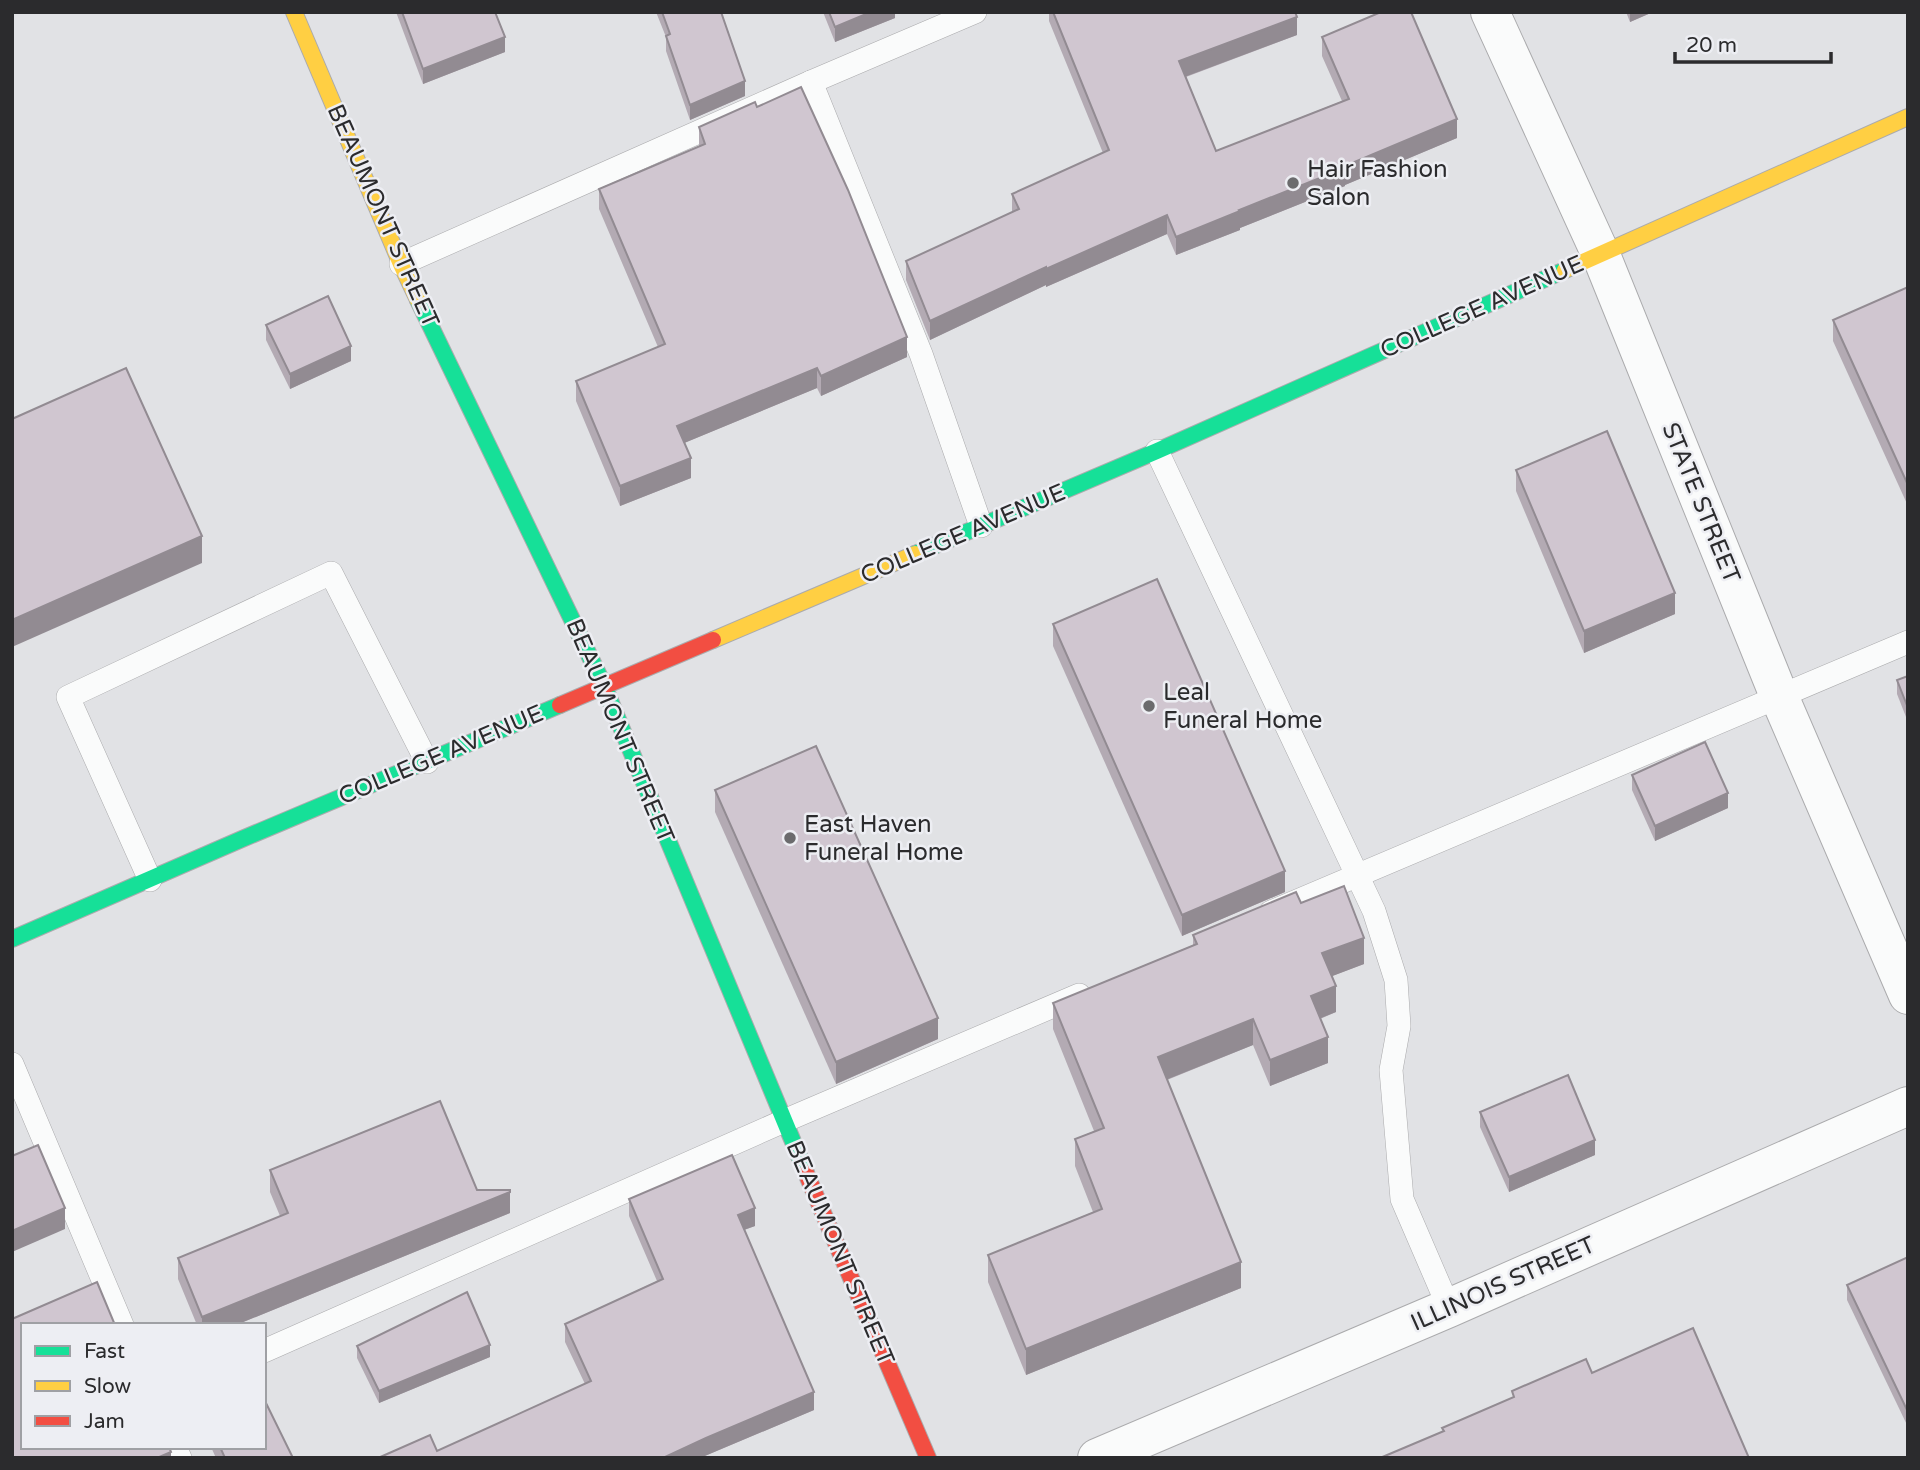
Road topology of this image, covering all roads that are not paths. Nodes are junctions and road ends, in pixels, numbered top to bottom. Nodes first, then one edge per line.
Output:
1 (294, 12) edge
2 (975, 12) edge
3 (1490, 12) edge
4 (811, 82) junction
5 (1908, 117) edge
6 (1601, 255) junction
7 (401, 264) junction
8 (1157, 451) junction
9 (981, 526) junction
10 (1908, 642) edge
11 (604, 686) junction
12 (1779, 696) junction
13 (427, 762) junction
14 (1357, 876) junction
15 (150, 880) junction
16 (1255, 919) edge
17 (12, 939) edge
18 (1102, 985) edge
19 (1908, 995) edge
20 (12, 1064) edge
21 (1908, 1106) edge
22 (784, 1121) junction
23 (1449, 1308) junction
24 (121, 1323) edge
25 (266, 1350) edge
26 (928, 1458) edge
27 (1097, 1458) edge

1 - 7 main road, BEAUMONT STREET
2 - 4 lane
3 - 6 street, STATE STREET
4 - 7 lane
4 - 9 lane
5 - 6 main road, COLLEGE AVENUE
6 - 8 main road, COLLEGE AVENUE
6 - 12 street, STATE STREET
7 - 11 main road, BEAUMONT STREET
8 - 9 main road, COLLEGE AVENUE
8 - 14 lane
9 - 11 main road, COLLEGE AVENUE
10 - 12 lane
11 - 13 main road, COLLEGE AVENUE
11 - 22 main road, BEAUMONT STREET
12 - 14 lane
12 - 19 street, STATE STREET
13 - 15 main road, COLLEGE AVENUE
13 - 15 lane
14 - 16 lane
14 - 23 lane
15 - 17 main road, COLLEGE AVENUE
18 - 22 lane
20 - 24 lane
21 - 23 street, ILLINOIS STREET
22 - 25 lane
22 - 26 main road, BEAUMONT STREET
23 - 27 street, ILLINOIS STREET

